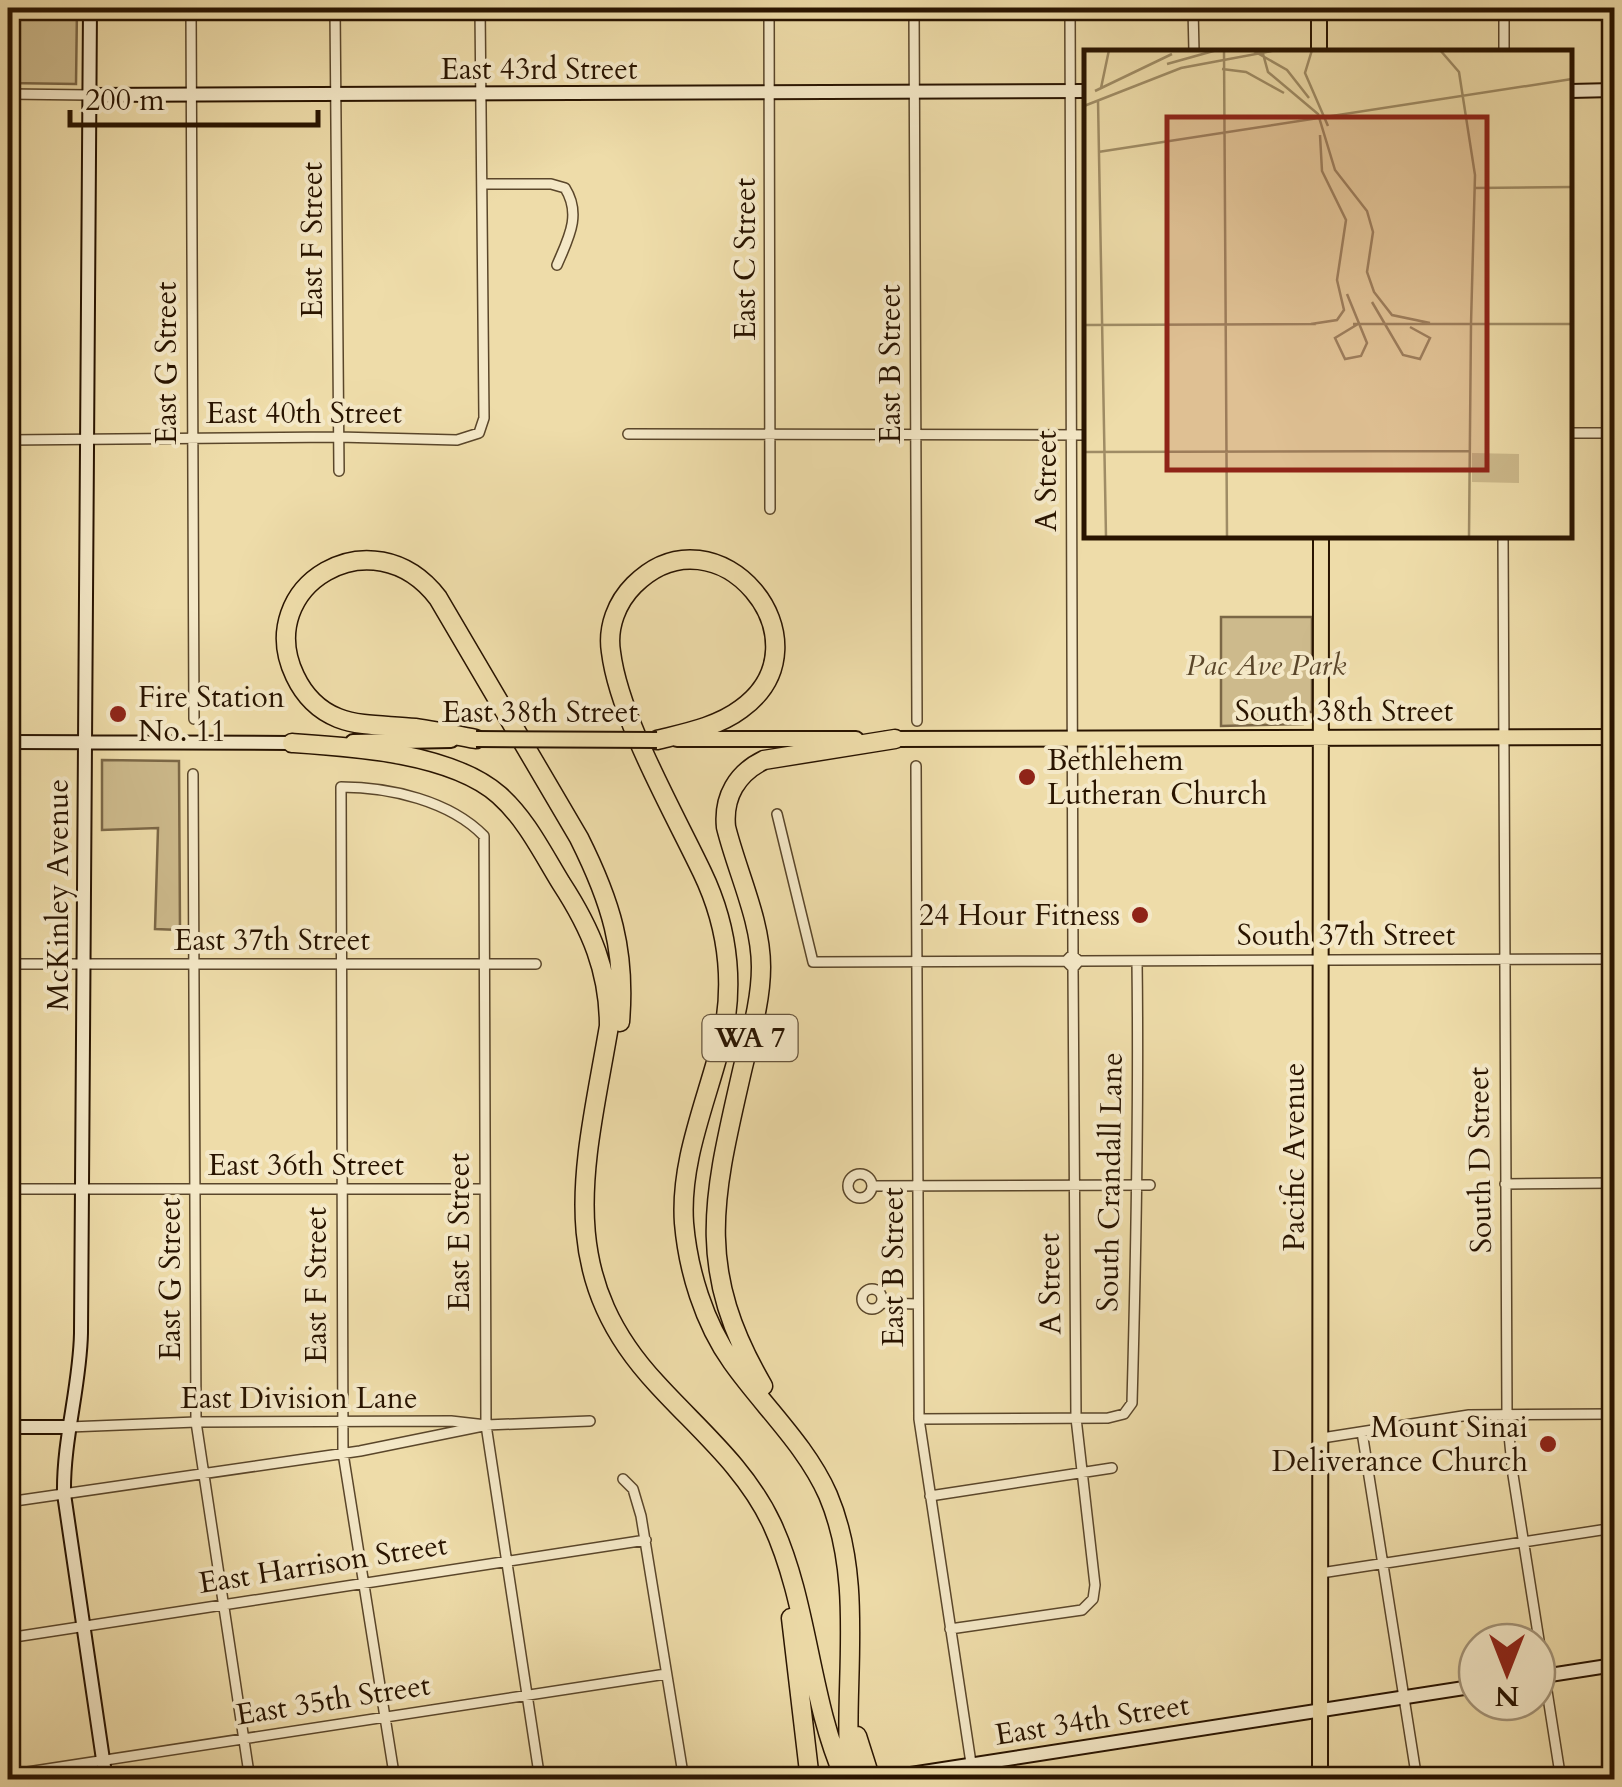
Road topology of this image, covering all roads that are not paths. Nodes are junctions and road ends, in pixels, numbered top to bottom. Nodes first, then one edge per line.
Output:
1 (90, 8) edge
2 (191, 8) edge
3 (336, 8) edge
4 (480, 8) edge
5 (769, 8) edge
6 (914, 8) edge
7 (1070, 8) edge
8 (1194, 8) edge
9 (1319, 8) edge
10 (1504, 8) edge
11 (1194, 50) edge
12 (1320, 50) edge
13 (1504, 50) edge
14 (1614, 90) edge
15 (1070, 91) junction
16 (1084, 91) edge
17 (1572, 91) edge
18 (914, 92) junction
19 (770, 93) junction
20 (8, 94) edge
21 (480, 94) junction
22 (89, 95) junction
23 (336, 95) junction
24 (191, 96) junction
25 (482, 184) junction
26 (557, 265) dead end
27 (1614, 432) edge
28 (1572, 433) edge
29 (628, 434) dead end
30 (771, 435) junction
31 (915, 435) junction
32 (1071, 435) junction
33 (1084, 435) edge
34 (191, 438) junction
35 (338, 438) junction
36 (8, 440) edge
37 (85, 441) junction
38 (338, 471) dead end
39 (770, 509) dead end
40 (1322, 538) edge
41 (1503, 538) edge
42 (194, 719) dead end
43 (916, 721) dead end
44 (1614, 737) edge
45 (1073, 738) junction
46 (1503, 738) junction
47 (476, 739) junction
48 (895, 739) junction
49 (1322, 739) junction
50 (657, 740) junction
51 (8, 742) edge
52 (84, 742) junction
53 (292, 743) junction
54 (916, 766) dead end
55 (193, 774) dead end
56 (342, 787) joint
57 (776, 814) dead end
58 (1614, 958) edge
59 (1322, 960) junction
60 (1503, 960) junction
61 (1073, 961) junction
62 (1137, 961) junction
63 (916, 962) junction
64 (8, 964) edge
65 (340, 964) junction
66 (536, 964) dead end
67 (83, 965) junction
68 (483, 965) junction
69 (194, 966) junction
70 (585, 1158) junction
71 (1505, 1184) junction
72 (1614, 1184) edge
73 (1074, 1185) junction
74 (1137, 1185) junction
75 (1150, 1185) dead end
76 (872, 1186) dead end
77 (917, 1186) junction
78 (8, 1189) edge
79 (484, 1189) junction
80 (82, 1190) junction
81 (195, 1190) junction
82 (340, 1190) junction
83 (881, 1302) dead end
84 (917, 1304) junction
85 (1614, 1414) edge
86 (1508, 1415) junction
87 (1076, 1418) junction
88 (919, 1419) junction
89 (590, 1420) dead end
90 (196, 1422) junction
91 (341, 1423) junction
92 (486, 1425) junction
93 (69, 1427) junction
94 (8, 1428) edge
95 (1362, 1432) junction
96 (1322, 1438) junction
97 (799, 1447) junction
98 (343, 1453) junction
99 (1112, 1468) dead end
100 (202, 1473) junction
101 (1083, 1473) junction
102 (624, 1479) dead end
103 (64, 1494) junction
104 (930, 1496) junction
105 (8, 1502) edge
106 (1614, 1528) edge
107 (646, 1540) junction
108 (1524, 1542) junction
109 (784, 1553) junction
110 (506, 1561) junction
111 (1383, 1564) junction
112 (1321, 1573) junction
113 (364, 1583) junction
114 (223, 1605) junction
115 (1534, 1622) edge
116 (82, 1626) junction
117 (950, 1630) junction
118 (8, 1638) edge
119 (850, 1657) junction
120 (1614, 1665) edge
121 (666, 1674) junction
122 (1557, 1674) edge
123 (1457, 1689) edge
124 (526, 1695) junction
125 (1404, 1698) junction
126 (1321, 1711) junction
127 (385, 1717) junction
128 (1550, 1722) edge
129 (857, 1736) junction
130 (244, 1739) junction
131 (103, 1760) junction
132 (971, 1764) junction
133 (8, 1775) edge
134 (106, 1780) edge
135 (250, 1780) edge
136 (395, 1780) edge
137 (540, 1780) edge
138 (684, 1780) edge
139 (810, 1780) edge
140 (848, 1780) edge
141 (862, 1780) edge
142 (871, 1780) edge
143 (1320, 1780) edge
144 (1417, 1780) edge
145 (1561, 1780) edge

1 - 22 street, McKinley Avenue
2 - 24 street, East G Street
3 - 23 street, East F Street
4 - 21 street
5 - 19 street, East C Street
6 - 18 street, East B Street
7 - 15 street, A Street
8 - 11 street
9 - 12 main road
10 - 13 street
14 - 17 street
15 - 16 street, East 43rd Street
15 - 18 street, East 43rd Street
15 - 32 street, A Street
18 - 19 street, East 43rd Street
18 - 31 street, East B Street
19 - 21 street, East 43rd Street
19 - 30 street, East C Street
20 - 22 street, East 43rd Street
21 - 23 street, East 43rd Street
21 - 25 street
22 - 24 street, East 43rd Street
22 - 37 street, McKinley Avenue
23 - 24 street, East 43rd Street
23 - 35 street, East F Street
24 - 34 street, East G Street
25 - 26 street
25 - 35 street, East 40th Street
27 - 28 street
29 - 30 street
30 - 31 street
30 - 39 street, East C Street
31 - 32 street
31 - 43 street, East B Street
32 - 33 street
32 - 45 street, A Street
34 - 35 street, East 40th Street
34 - 37 street, East 40th Street
34 - 42 street, East G Street
35 - 38 street, East F Street
36 - 37 street, East 40th Street
37 - 52 street, McKinley Avenue
40 - 49 main road, Pacific Avenue
41 - 46 street, South D Street
44 - 46 main road, South 38th Street
45 - 48 main road, East 38th Street / WA 7
45 - 49 main road, South 38th Street / WA 7
45 - 61 street, A Street
46 - 49 main road, South 38th Street / WA 7
46 - 60 street, South D Street
47 - 50 main road, East 38th Street / WA 7, bridge
47 - 53 main road, East 38th Street / WA 7
47 - 70 highway
48 - 50 main road, East 38th Street / WA 7
48 - 97 highway, WA 7
49 - 59 main road, Pacific Avenue
50 - 97 highway
51 - 52 street, East 38th Street
52 - 53 street, East 38th Street
52 - 67 street, McKinley Avenue
53 - 70 highway
54 - 63 street, East B Street
55 - 69 street, East G Street
56 - 65 street, East F Street
56 - 68 street, East E Street
57 - 63 street
58 - 60 street, South 37th Street
59 - 60 street, South 37th Street
59 - 62 street, South 37th Street
59 - 96 main road, Pacific Avenue
60 - 71 street, South D Street
61 - 62 street, South 37th Street
61 - 63 street
61 - 73 street, A Street
62 - 74 street, South Crandall Lane
63 - 77 street, East B Street
64 - 67 street, East 37th Street
65 - 68 street, East 37th Street
65 - 69 street, East 37th Street
65 - 82 street, East F Street
66 - 68 street, East 37th Street
67 - 69 street, East 37th Street
67 - 80 street, McKinley Avenue
68 - 79 street, East E Street
69 - 81 street, East G Street
70 - 109 highway
71 - 72 street
71 - 86 street, South D Street
73 - 74 street
73 - 77 street
73 - 87 street, A Street
74 - 75 street
74 - 87 street, South Crandall Lane
76 - 77 street
77 - 84 street, East B Street
78 - 80 street, East 36th Street
79 - 82 street, East 36th Street
79 - 92 street, East E Street
80 - 81 street, East 36th Street
80 - 93 street, McKinley Avenue
81 - 82 street, East 36th Street
81 - 90 street, East G Street
82 - 91 street, East F Street
83 - 84 street
84 - 88 street, East B Street
85 - 86 street
86 - 95 street
86 - 108 street, South D Street
87 - 88 street
87 - 101 street, A Street
88 - 104 street, East B Street
89 - 92 street, East Division Lane
90 - 91 street, East Division Lane
90 - 93 street, East Division Lane
90 - 100 street, East G Street
91 - 92 street, East Division Lane
91 - 98 street, East F Street
92 - 98 street
92 - 110 street, East E Street
93 - 94 street, East Division Lane
93 - 103 street, McKinley Avenue
95 - 96 street
95 - 111 street
96 - 112 main road, Pacific Avenue
97 - 119 highway, WA 7
98 - 100 street
98 - 113 street, East F Street
99 - 101 street
100 - 103 street
100 - 114 street, East G Street
101 - 104 street
101 - 117 street, A Street
102 - 107 street
103 - 105 street
103 - 116 street, McKinley Avenue
104 - 117 street, East B Street
106 - 108 street
107 - 110 street, East Harrison Street
107 - 121 street
108 - 111 street
108 - 115 street, South D Street
109 - 139 highway
109 - 140 highway
110 - 113 street, East Harrison Street
110 - 124 street, East E Street
111 - 112 street
111 - 125 street
112 - 126 main road, Pacific Avenue
113 - 114 street, East Harrison Street
113 - 127 street, East F Street
114 - 116 street, East Harrison Street
114 - 130 street, East G Street
116 - 118 street, East Harrison Street
116 - 131 street, McKinley Avenue
117 - 132 street, East B Street
119 - 129 highway
119 - 140 highway
120 - 122 street
121 - 124 street, East 35th Street
121 - 138 street
123 - 125 street, East 34th Street
124 - 127 street, East 35th Street
124 - 137 street, East E Street
125 - 126 street, East 34th Street
125 - 144 street
126 - 132 street, East 34th Street
126 - 143 main road, Pacific Avenue
127 - 130 street, East 35th Street
127 - 136 street, East F Street
128 - 145 street, South D Street
129 - 141 highway
129 - 142 highway
130 - 131 street, East 35th Street
130 - 135 street, East G Street
131 - 133 street, East 35th Street
131 - 134 street, McKinley Avenue
132 - 142 street, East 34th Street

